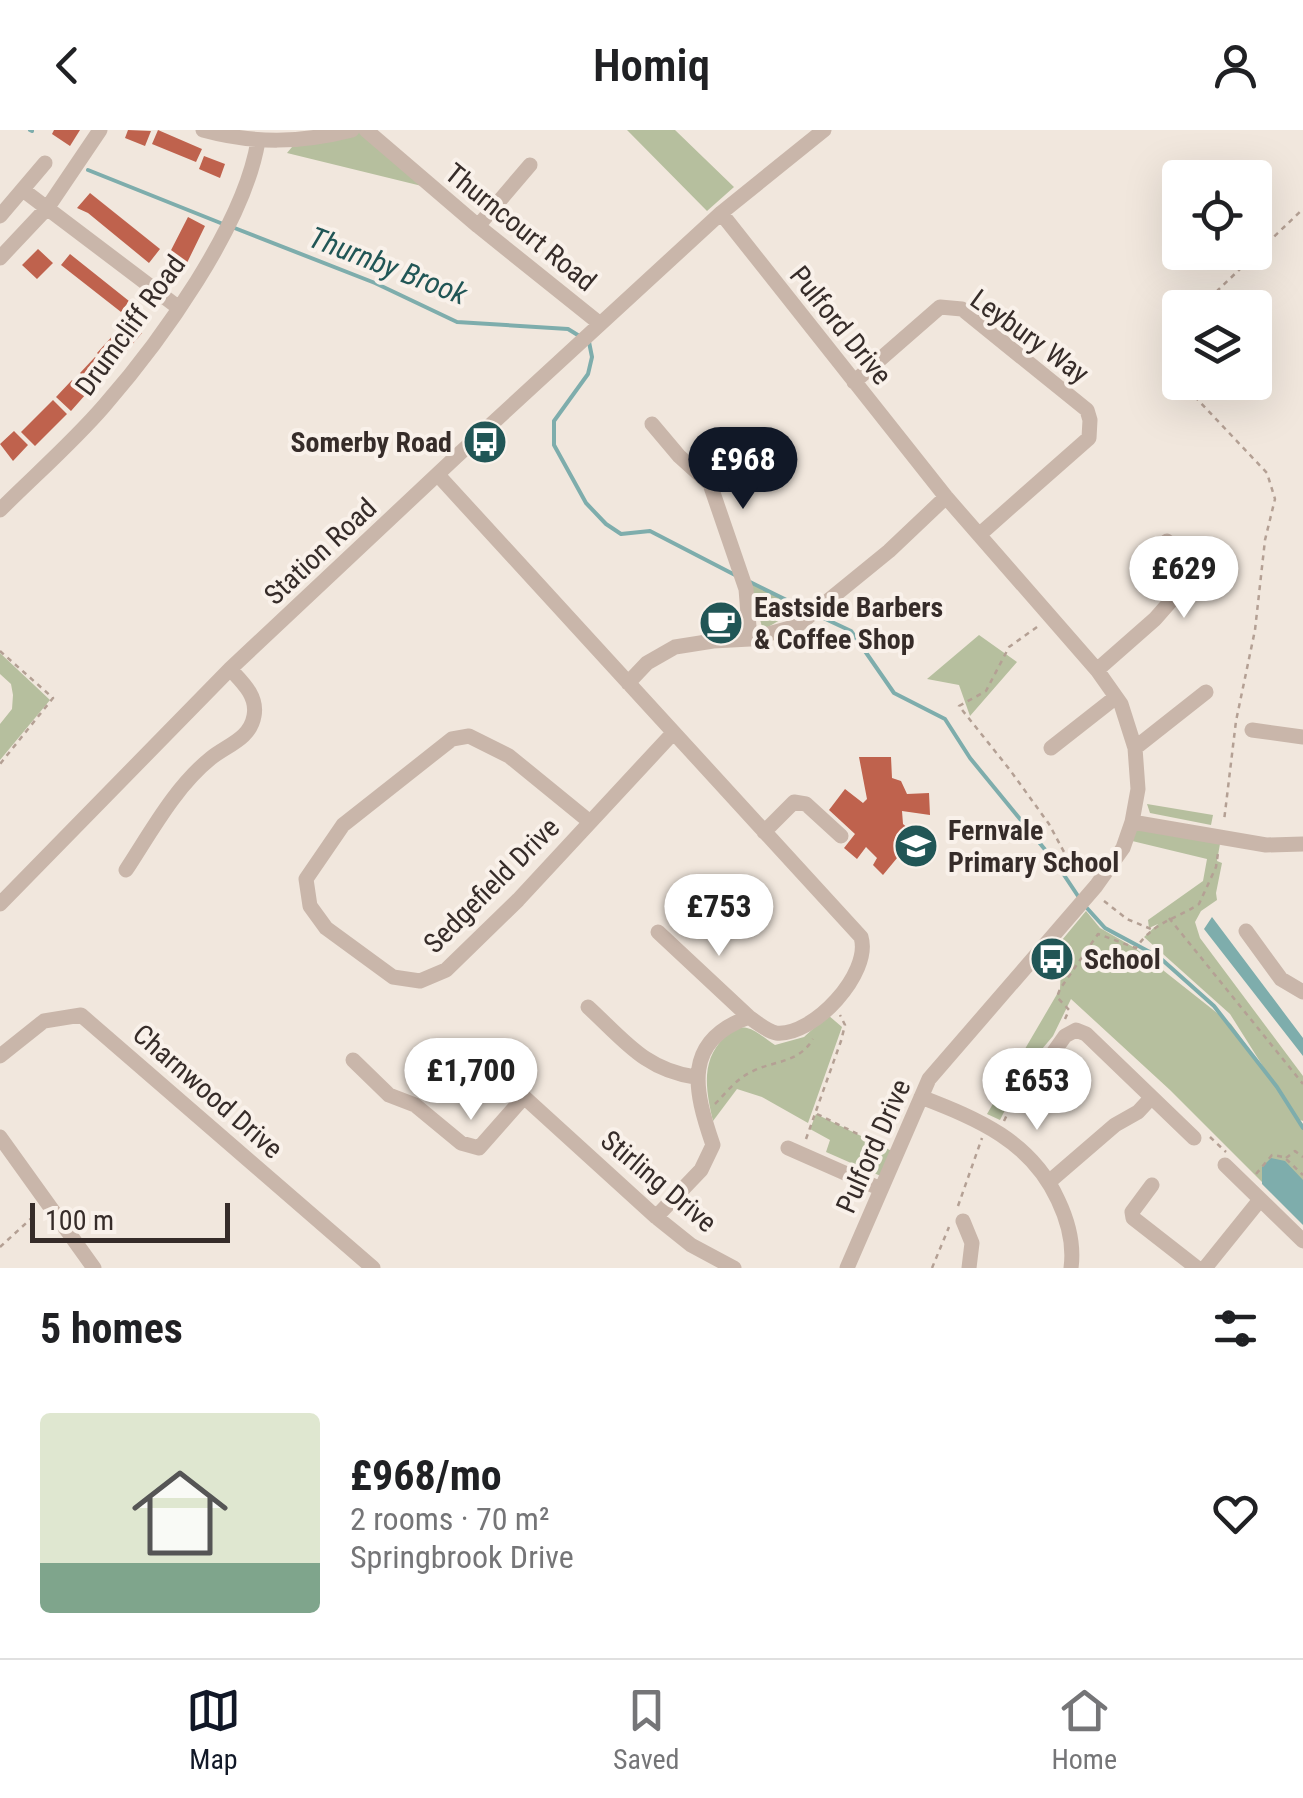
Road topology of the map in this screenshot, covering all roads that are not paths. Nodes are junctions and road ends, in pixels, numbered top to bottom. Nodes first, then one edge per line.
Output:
1 (100, 130) edge
2 (203, 130) edge
3 (352, 130) edge
4 (366, 130) edge
5 (824, 130) edge
6 (258, 142) junction
7 (45, 163) dead end
8 (530, 165) dead end
9 (23, 190) junction
10 (48, 207) junction
11 (720, 213) junction
12 (0, 216) edge
13 (478, 226) junction
14 (0, 258) edge
15 (178, 308) junction
16 (600, 324) junction
17 (854, 382) junction
18 (652, 424) dead end
19 (438, 475) junction
20 (946, 496) junction
21 (0, 510) edge
22 (980, 535) junction
23 (1167, 541) dead end
24 (750, 639) junction
25 (230, 669) junction
26 (1097, 670) junction
27 (628, 682) junction
28 (1206, 692) dead end
29 (1116, 697) junction
30 (1252, 730) dead end
31 (673, 733) junction
32 (1303, 738) edge
33 (1051, 748) dead end
34 (1135, 748) junction
35 (590, 822) junction
36 (1132, 822) junction
37 (764, 832) junction
38 (841, 836) dead end
39 (1303, 844) edge
40 (126, 870) dead end
41 (0, 904) edge
42 (658, 932) dead end
43 (1246, 932) dead end
44 (1298, 989) edge
45 (588, 1007) dead end
46 (749, 1017) junction
47 (0, 1056) edge
48 (354, 1060) dead end
49 (1036, 1068) road end
50 (695, 1076) junction
51 (921, 1096) junction
52 (1151, 1098) junction
53 (0, 1137) edge
54 (1194, 1138) dead end
55 (794, 1151) road end
56 (1225, 1165) dead end
57 (1050, 1182) junction
58 (1152, 1185) dead end
59 (881, 1190) junction
60 (1266, 1205) junction
61 (656, 1217) junction
62 (956, 1219) road end
63 (1303, 1241) edge
64 (1205, 1267) edge
65 (94, 1268) edge
66 (373, 1268) edge
67 (734, 1268) edge
68 (846, 1268) edge
69 (969, 1268) edge
70 (1071, 1268) edge

1 - 10 street
2 - 6 street
3 - 6 street
4 - 13 street, Thurncourt Road
5 - 11 street, Station Road
6 - 15 street, Drumcliff Road
7 - 9 street
8 - 13 street
9 - 10 street
9 - 12 street
10 - 14 street
10 - 15 street
11 - 16 street, Station Road
11 - 17 street, Pulford Drive
13 - 16 street, Thurncourt Road
15 - 21 street, Drumcliff Road
16 - 19 street, Station Road
17 - 20 street, Pulford Drive
17 - 22 street, Leybury Way
18 - 24 street
19 - 25 street, Station Road
19 - 27 street
20 - 22 street, Pulford Drive
20 - 24 street
22 - 26 street, Pulford Drive
23 - 26 street
24 - 27 street
25 - 40 street
25 - 41 street, Station Road
26 - 29 street, Pulford Drive
27 - 31 street
28 - 34 street
29 - 33 street
29 - 34 street, Pulford Drive
30 - 32 street
31 - 35 street, Sedgefield Drive
31 - 37 street
34 - 36 street, Pulford Drive
35 - 35 street, Sedgefield Drive
36 - 39 street
36 - 51 street, Pulford Drive
37 - 38 street
37 - 46 street
42 - 46 street
43 - 44 street
45 - 50 street
46 - 50 street
47 - 66 street, Charnwood Drive
48 - 61 street, Stirling Drive
49 - 52 street
50 - 61 street
51 - 57 street
51 - 59 street, Pulford Drive
52 - 54 street
52 - 57 street
53 - 65 street
55 - 59 street
56 - 60 street
57 - 70 street
58 - 64 street
59 - 68 street, Pulford Drive
60 - 63 street
60 - 64 street
61 - 67 street, Stirling Drive
62 - 69 street

